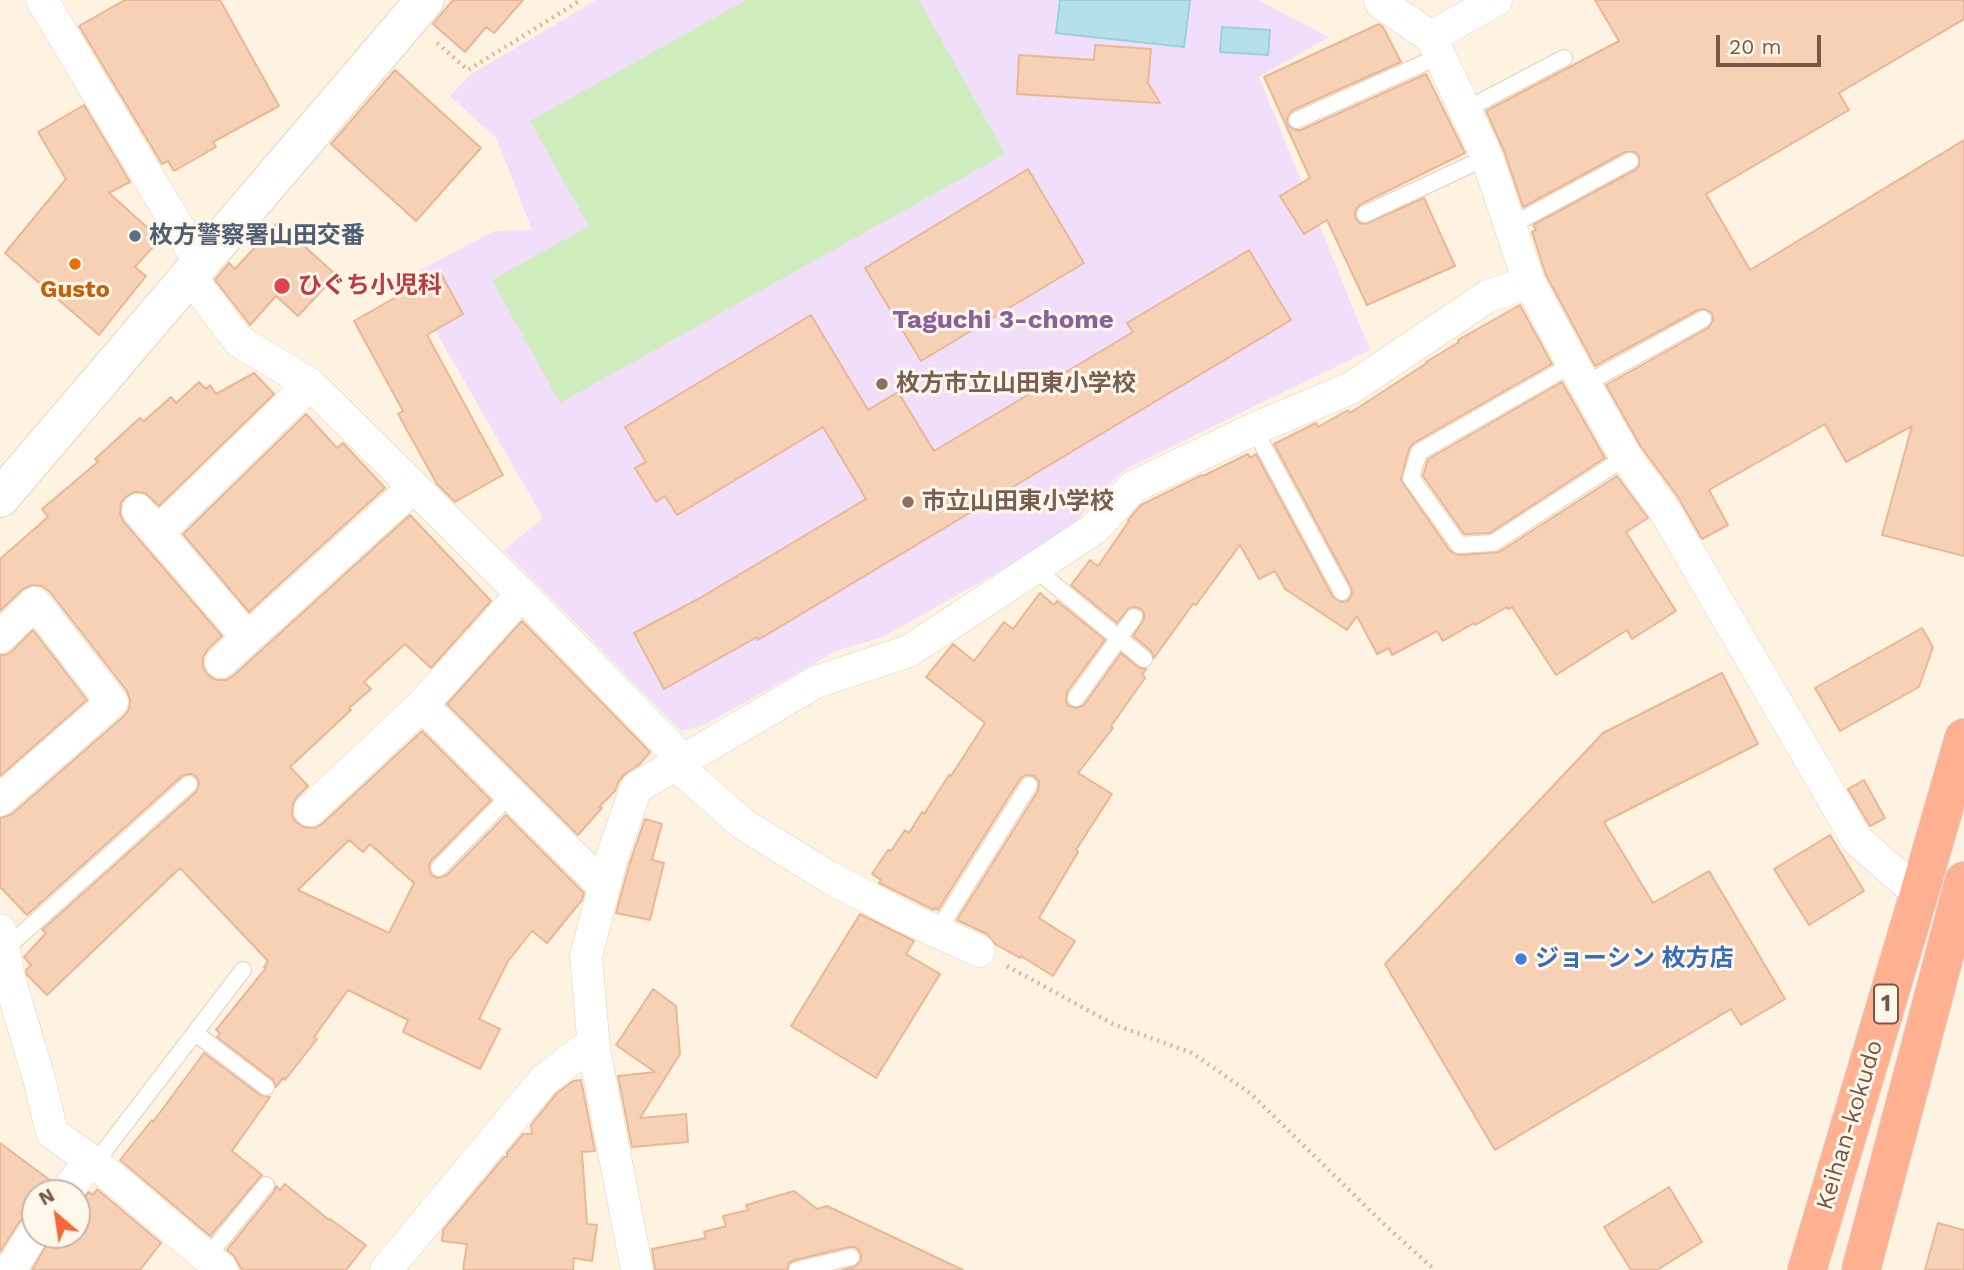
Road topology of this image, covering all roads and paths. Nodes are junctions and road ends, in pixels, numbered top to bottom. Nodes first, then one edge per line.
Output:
1 (43, 0) edge
2 (425, 0) edge
3 (581, 0) edge
4 (1496, 0) edge
5 (1372, 1) edge
6 (1436, 46) junction
7 (1564, 58) dead end
8 (468, 70) dead end
9 (1465, 110) junction
10 (1297, 120) dead end
11 (1488, 157) junction
12 (1630, 161) dead end
13 (1364, 214) dead end
14 (1510, 226) junction
15 (195, 270) junction
16 (1529, 282) junction
17 (1703, 319) dead end
18 (1579, 374) junction
19 (310, 384) junction
20 (1254, 429) junction
21 (1626, 457) junction
22 (414, 487) junction
23 (0, 498) edge
24 (1034, 569) junction
25 (1342, 592) dead end
26 (522, 594) junction
27 (1134, 617) dead end
28 (0, 637) edge
29 (247, 637) junction
30 (1119, 638) junction
31 (1143, 659) dead end
32 (221, 662) dead end
33 (1076, 698) dead end
34 (422, 705) junction
35 (1964, 738) edge
36 (679, 762) junction
37 (189, 784) dead end
38 (1029, 785) dead end
39 (512, 794) junction
40 (0, 800) edge
41 (310, 810) dead end
42 (439, 868) dead end
43 (1964, 881) edge
44 (604, 887) junction
45 (1919, 894) junction
46 (937, 932) junction
47 (2, 940) edge
48 (979, 951) joint
49 (243, 971) dead end
50 (10, 1027) edge
51 (195, 1033) junction
52 (593, 1042) junction
53 (266, 1087) dead end
54 (93, 1161) junction
55 (77, 1179) edge
56 (266, 1185) dead end
57 (23, 1249) edge
58 (851, 1257) dead end
59 (214, 1264) edge
60 (10, 1270) edge
61 (386, 1270) edge
62 (637, 1270) edge
63 (797, 1270) edge
64 (1435, 1270) edge
65 (1807, 1270) edge
66 (1861, 1270) edge

1 - 15 street
2 - 15 main road
3 - 8 path
4 - 6 street
5 - 6 street
6 - 9 street
6 - 10 lane
7 - 9 lane
9 - 11 street
11 - 13 lane
11 - 14 street
12 - 14 lane
14 - 16 street
15 - 19 street
15 - 23 main road
16 - 18 street
16 - 20 street
17 - 18 lane
18 - 21 street
18 - 21 lane
19 - 22 street
19 - 29 street
20 - 24 street
20 - 25 lane
21 - 45 street
22 - 26 street
22 - 29 street
24 - 30 lane
24 - 36 street
26 - 34 street
26 - 36 street
27 - 30 lane
28 - 40 street
29 - 32 street
30 - 31 lane
30 - 33 lane
34 - 39 street
34 - 41 street
35 - 45 highway, Keihan-kokudo / 1
36 - 44 street
36 - 46 street
37 - 47 lane
38 - 46 lane
39 - 42 lane
39 - 44 street
43 - 66 highway, Keihan-kokudo / 1
44 - 52 street
45 - 65 highway, Keihan-kokudo / 1
46 - 48 street
47 - 50 street
48 - 64 path
49 - 51 lane
50 - 54 street
51 - 53 lane
51 - 54 lane
52 - 61 street
52 - 62 street
54 - 55 street
54 - 59 street
56 - 59 lane
57 - 60 street
58 - 63 lane

